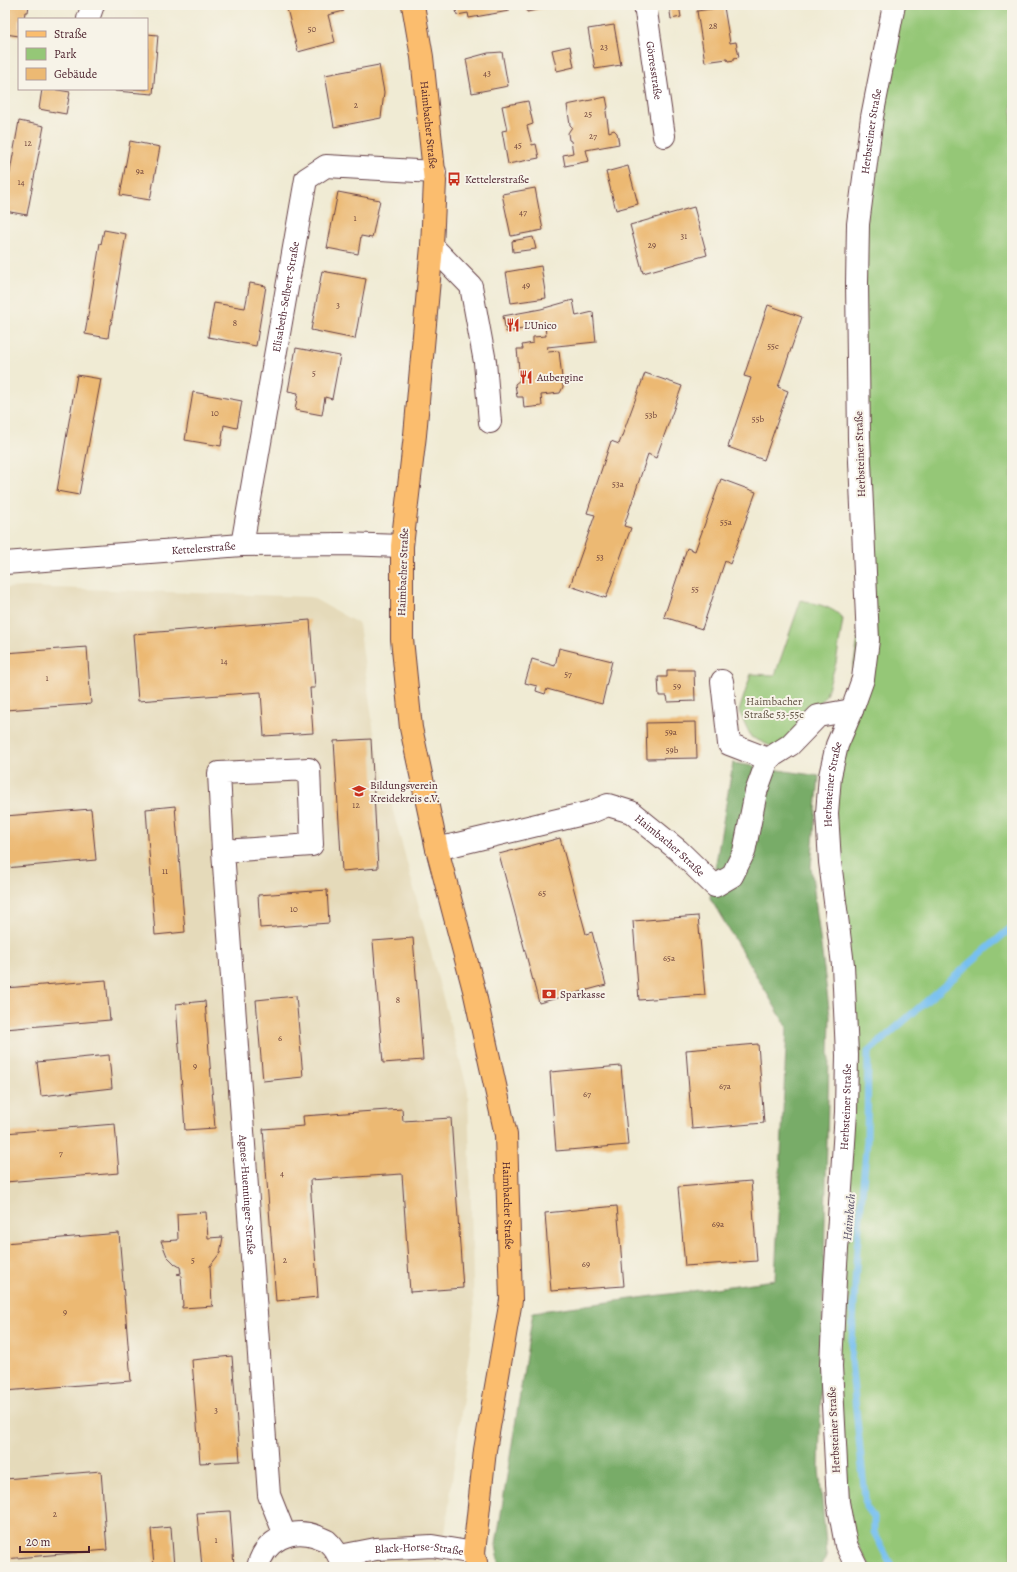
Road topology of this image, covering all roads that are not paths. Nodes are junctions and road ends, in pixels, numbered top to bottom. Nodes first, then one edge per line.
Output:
1 (93, 5) edge
2 (413, 5) edge
3 (645, 5) edge
4 (894, 5) edge
5 (88, 18) edge
6 (664, 136) dead end
7 (435, 172) junction
8 (432, 246) junction
9 (490, 422) dead end
10 (242, 545) junction
11 (402, 546) junction
12 (5, 562) edge
13 (722, 681) dead end
14 (852, 710) junction
15 (768, 758) junction
16 (437, 849) junction
17 (223, 851) junction
18 (285, 1535) junction
19 (476, 1560) edge
20 (342, 1562) edge
21 (258, 1567) edge
22 (857, 1567) edge

1 - 5 street
2 - 7 main road, Haimbacher Straße
3 - 6 street, Görresstraße
4 - 14 street, Herbsteiner Straße
7 - 8 main road, Haimbacher Straße
7 - 10 street, Elisabeth-Selbert-Straße
8 - 9 street
8 - 11 main road, Haimbacher Straße
10 - 11 street, Kettelerstraße
10 - 12 street, Kettelerstraße
11 - 16 main road, Haimbacher Straße
13 - 15 street
14 - 15 street
14 - 22 street, Herbsteiner Straße
15 - 16 street, Haimbacher Straße
16 - 19 main road, Haimbacher Straße
17 - 17 street, Agnes-Huenninger-Straße
17 - 18 street, Agnes-Huenninger-Straße
18 - 20 street
18 - 21 street
19 - 20 street, Black-Horse-Straße

